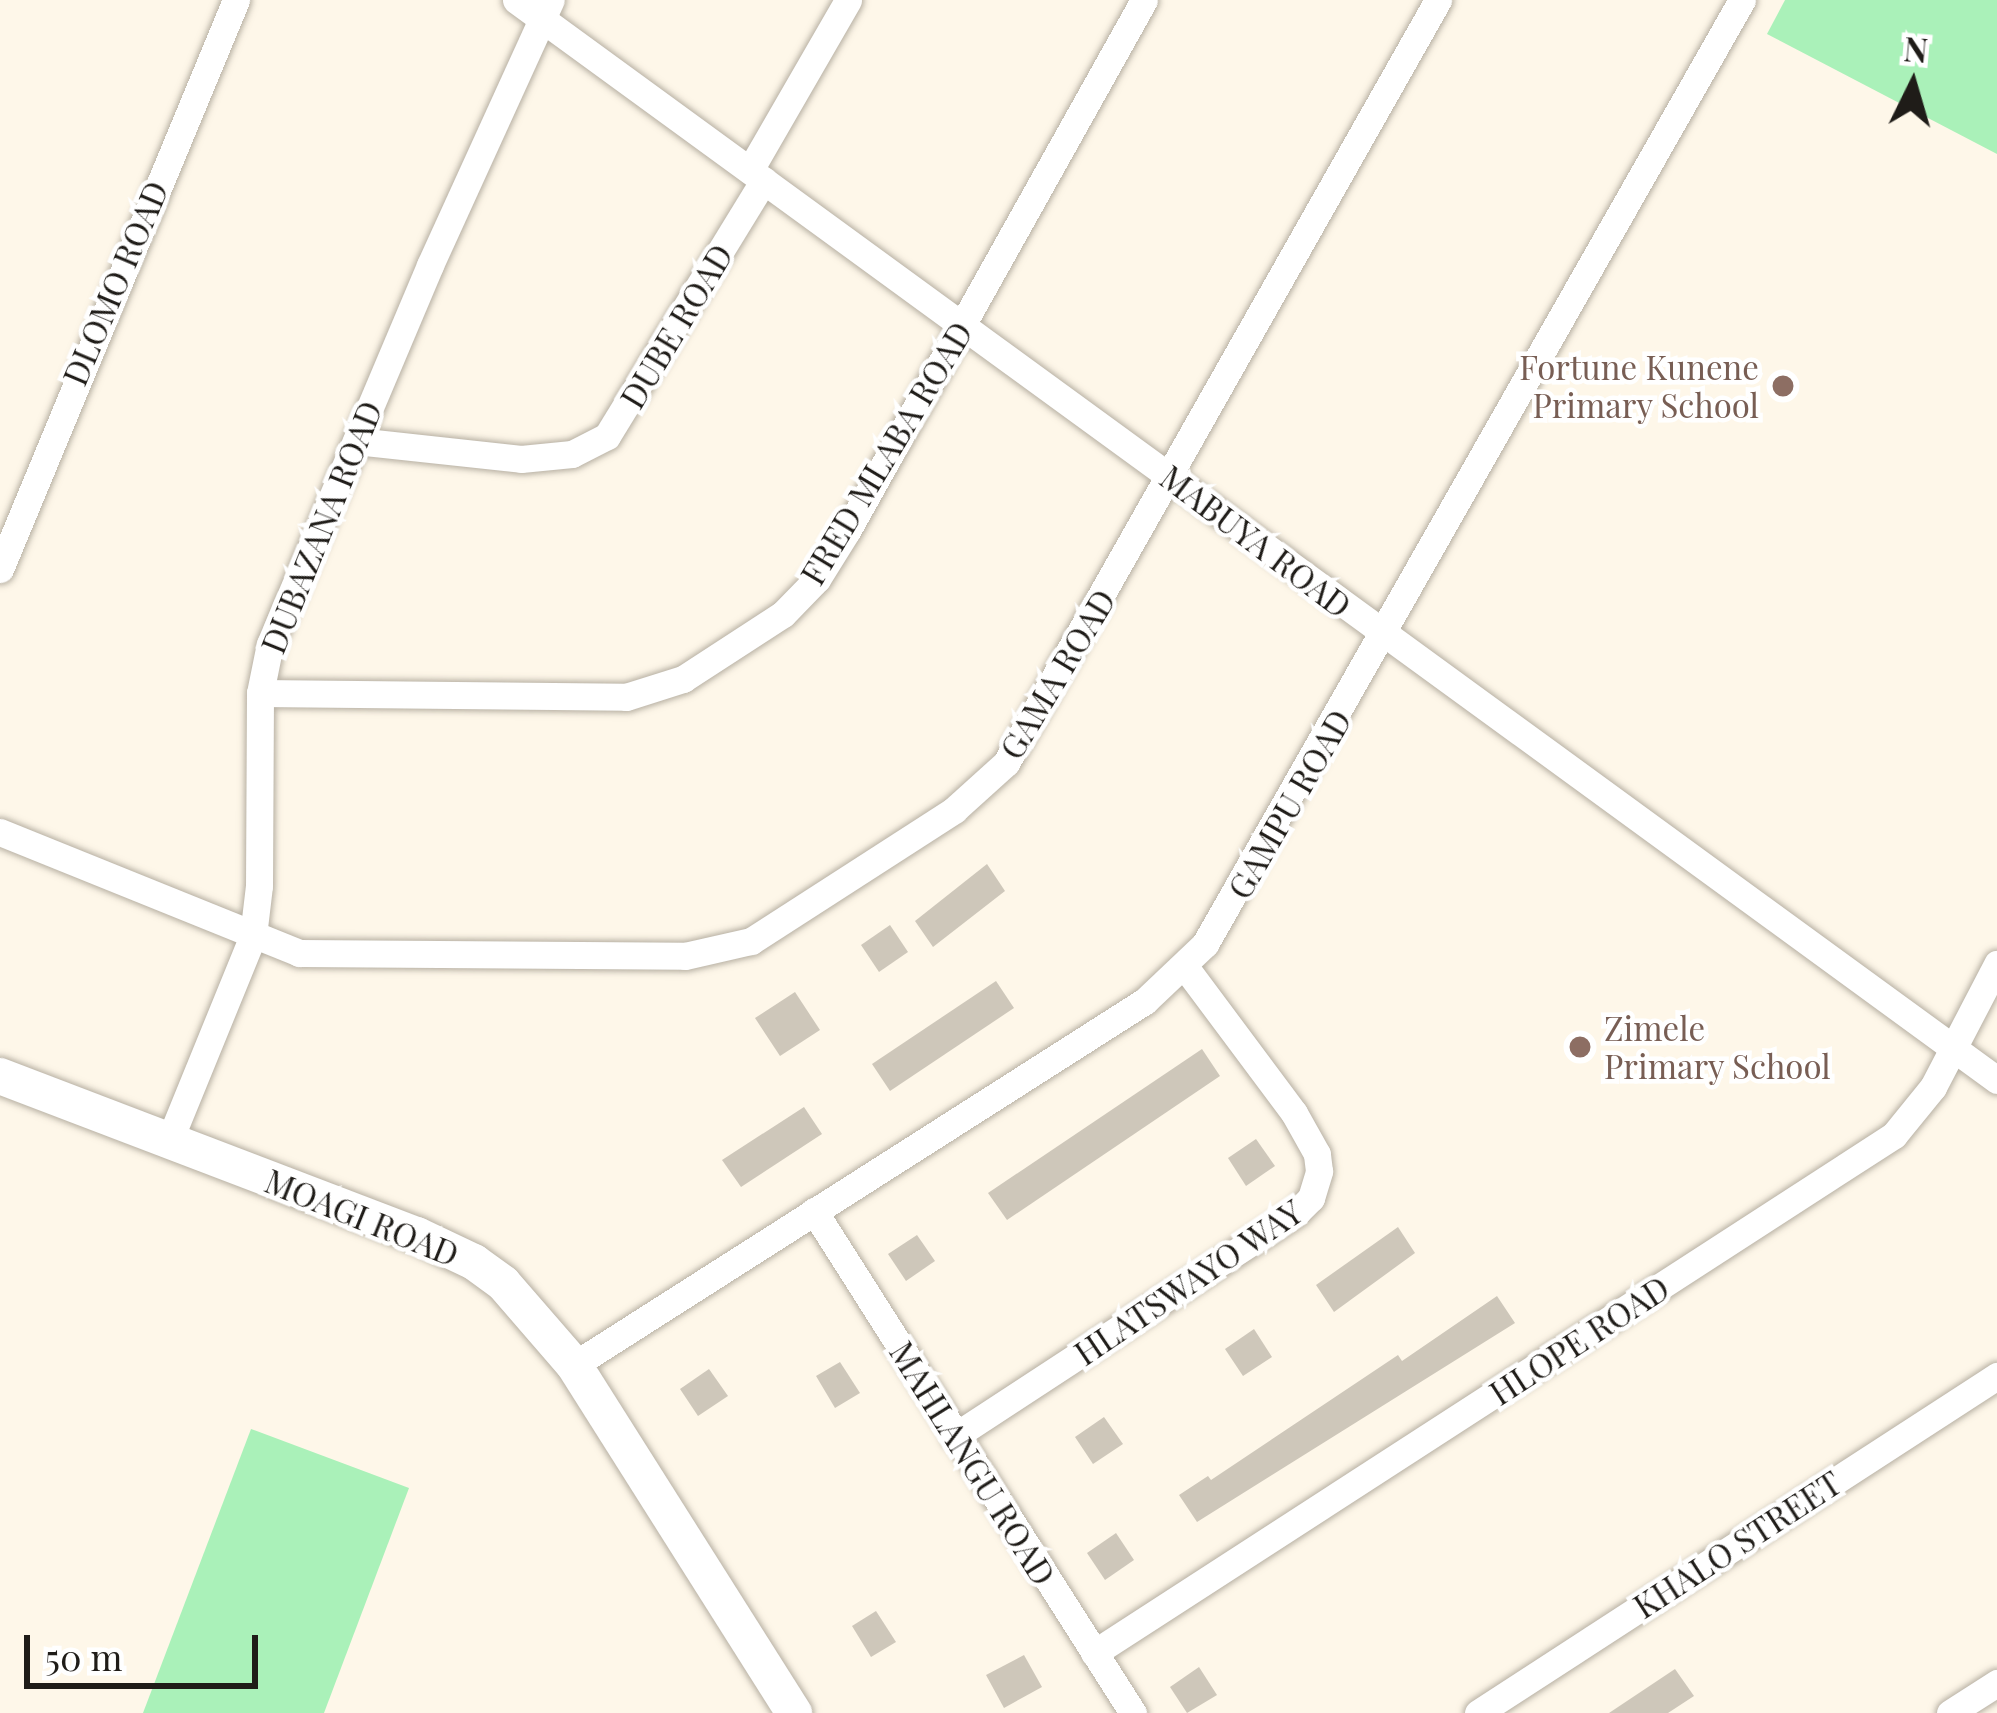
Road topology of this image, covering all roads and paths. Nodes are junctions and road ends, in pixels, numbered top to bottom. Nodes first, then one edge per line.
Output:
1 (236, 0) edge
2 (516, 0) edge
3 (848, 0) edge
4 (1144, 0) edge
5 (1438, 0) edge
6 (1742, 0) edge
7 (546, 9) edge
8 (757, 175) junction
9 (962, 324) junction
10 (356, 441) junction
11 (1168, 476) junction
12 (0, 569) edge
13 (1384, 636) junction
14 (260, 694) junction
15 (0, 832) edge
16 (253, 936) junction
17 (1997, 964) edge
18 (1185, 967) junction
19 (1953, 1048) junction
20 (0, 1076) edge
21 (1997, 1080) edge
22 (168, 1144) junction
23 (814, 1211) junction
24 (574, 1365) junction
25 (1997, 1376) edge
26 (955, 1436) junction
27 (1094, 1653) junction
28 (1997, 1683) edge
29 (794, 1713) edge
30 (1133, 1713) edge
31 (1478, 1713) edge
32 (1950, 1713) edge

1 - 12 street, DLOMO ROAD
2 - 7 street, MABUYA ROAD
3 - 8 street, DUBE ROAD
4 - 9 street, FRED MLABA ROAD
5 - 11 street, GAMA ROAD
6 - 13 street, GAMPU ROAD
7 - 8 street, MABUYA ROAD
7 - 10 street, DUBAZANA ROAD
8 - 9 street, MABUYA ROAD
8 - 10 street, DUBE ROAD
9 - 11 street, MABUYA ROAD
9 - 14 street, FRED MLABA ROAD
10 - 14 street, DUBAZANA ROAD
11 - 13 street, MABUYA ROAD
11 - 16 street, GAMA ROAD
13 - 18 street, GAMPU ROAD
13 - 19 street, MABUYA ROAD
14 - 16 street, DUBAZANA ROAD
15 - 16 street
16 - 22 street, DUBAZANA ROAD
17 - 19 street, HLOPE ROAD
18 - 23 street, GAMPU ROAD
18 - 26 street, HLATSWAYO WAY
19 - 21 street, MABUYA ROAD
19 - 27 street, HLOPE ROAD
20 - 22 street, MOAGI ROAD
22 - 24 street, MOAGI ROAD
23 - 24 street, GAMPU ROAD
23 - 26 street, MAHLANGU ROAD
24 - 29 street, MOAGI ROAD
25 - 31 street, KHALO STREET
26 - 27 street, MAHLANGU ROAD
27 - 30 street, MAHLANGU ROAD
28 - 32 street

